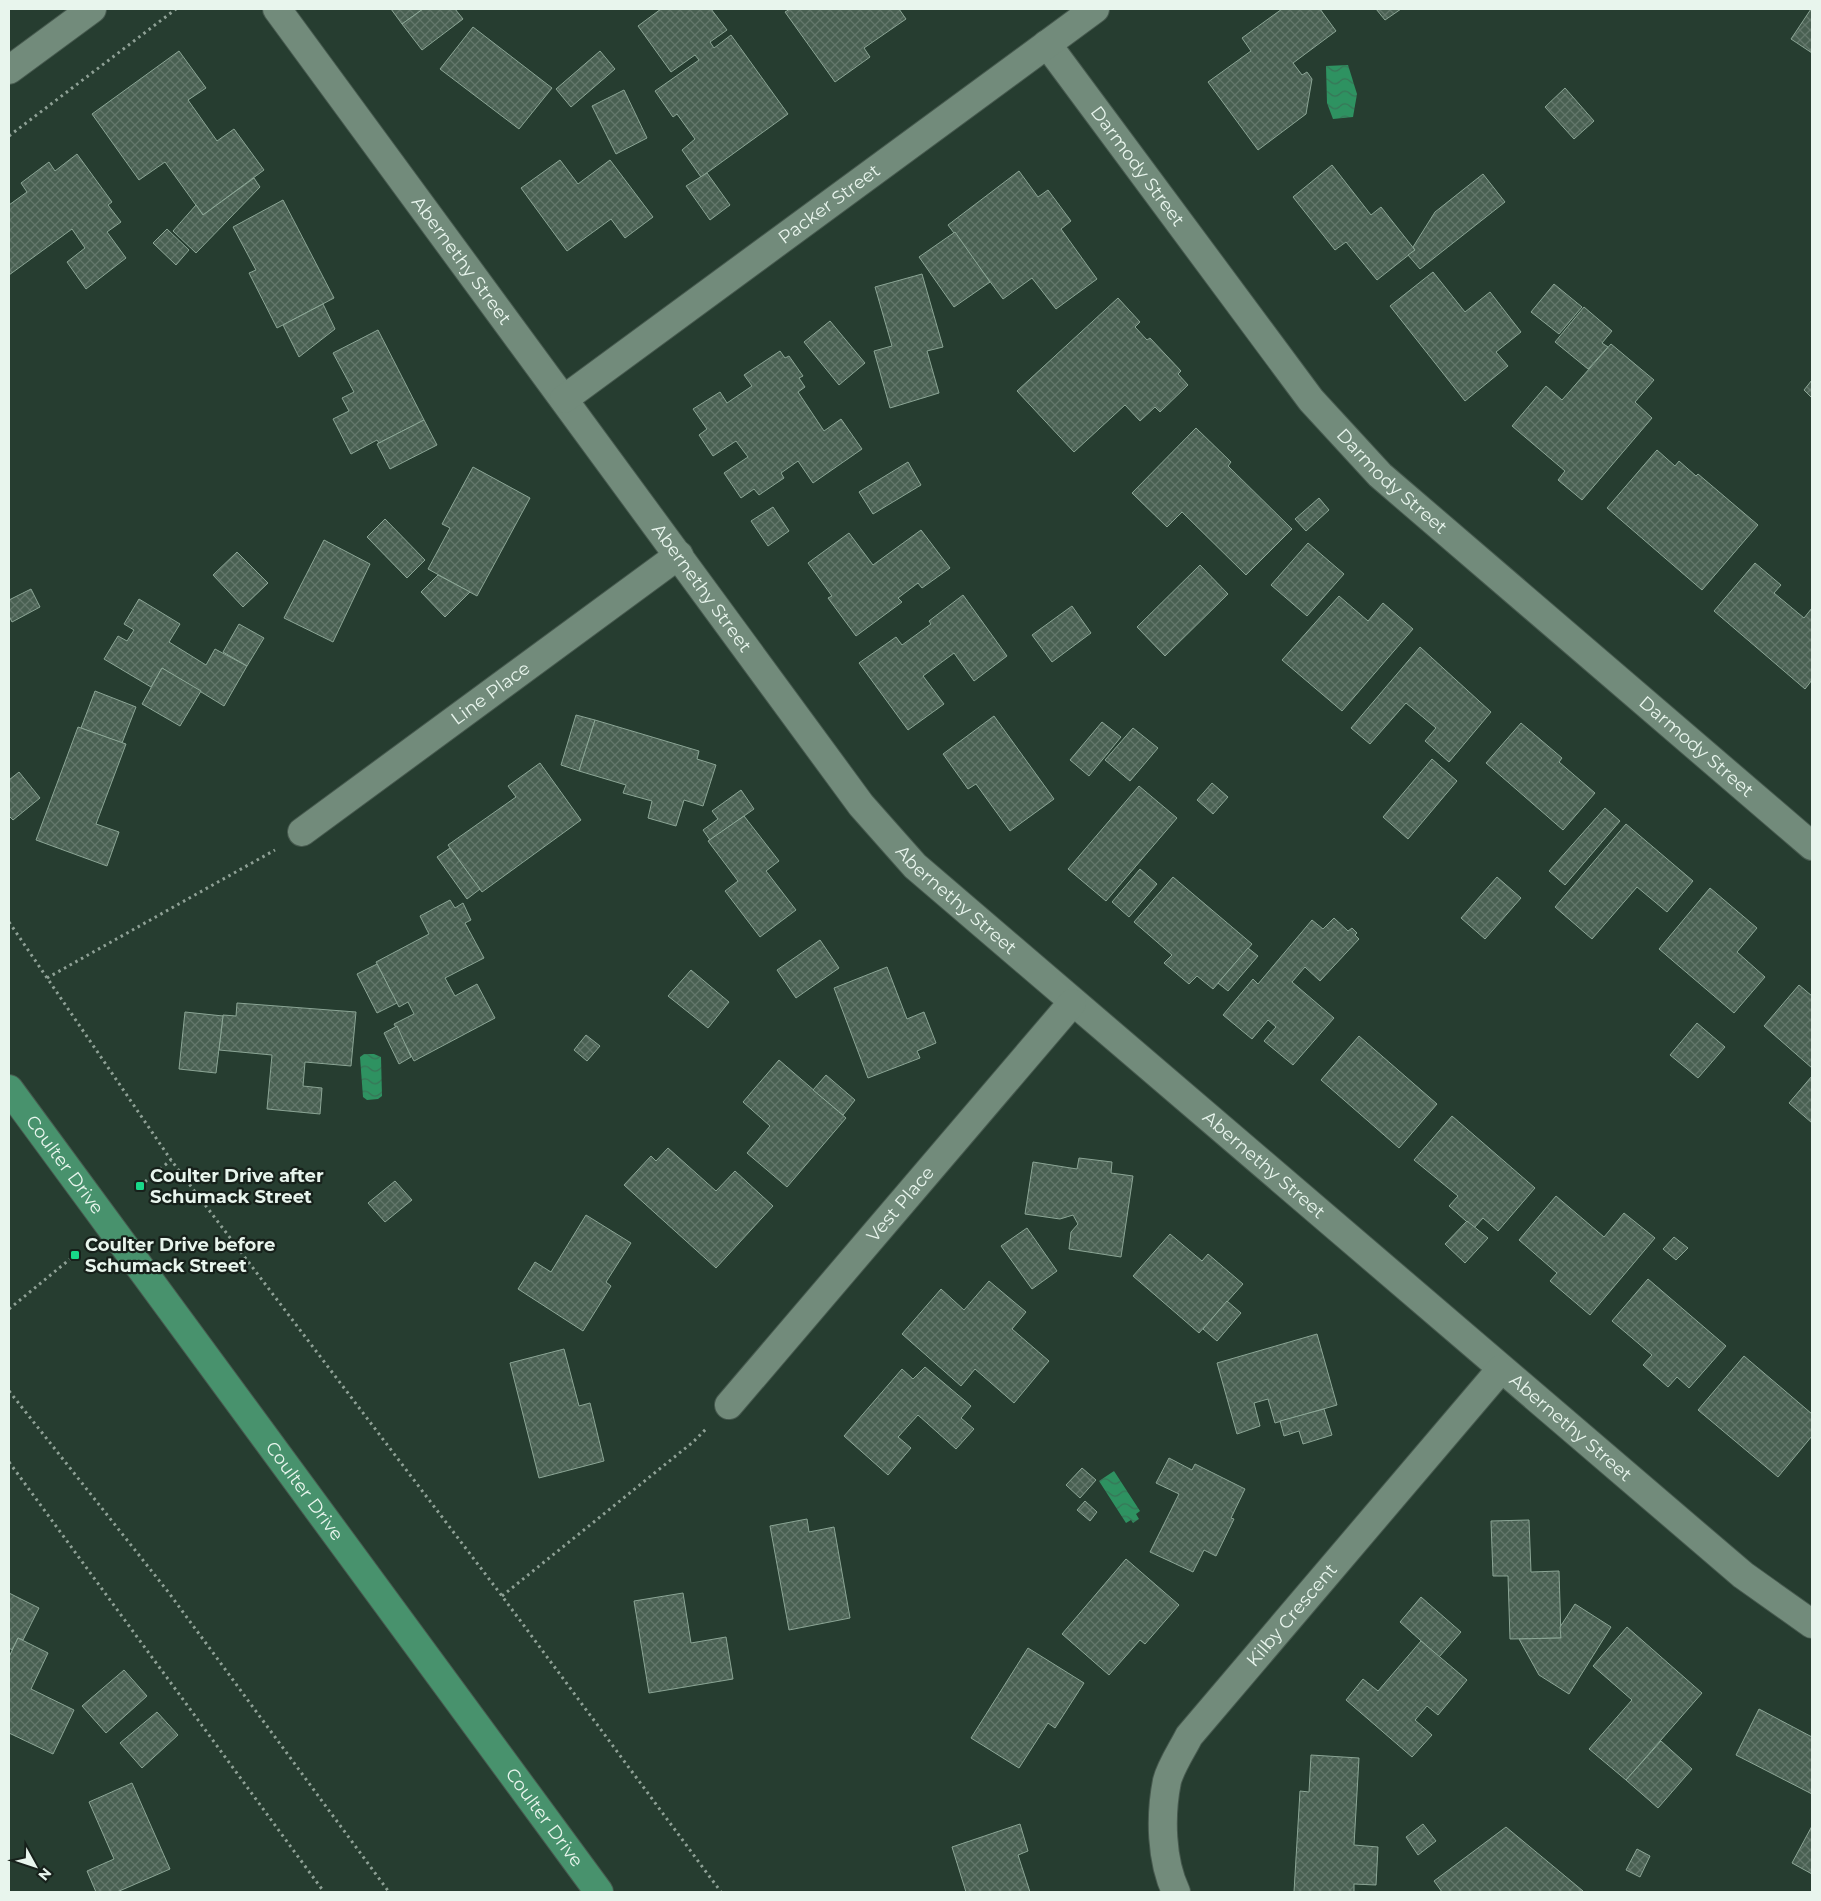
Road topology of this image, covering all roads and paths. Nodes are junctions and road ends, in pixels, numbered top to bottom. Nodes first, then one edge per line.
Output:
1 (92, 9) edge
2 (176, 9) edge
3 (277, 9) edge
4 (1095, 9) edge
5 (1047, 44) junction
6 (9, 70) edge
7 (9, 136) edge
8 (564, 399) junction
9 (679, 555) junction
10 (302, 832) joint
11 (1812, 846) edge
12 (9, 922) edge
13 (47, 978) junction
14 (1072, 1003) junction
15 (9, 1089) edge
16 (171, 1160) junction
17 (140, 1186) dead end
18 (75, 1255) dead end
19 (9, 1309) edge
20 (1501, 1369) junction
21 (9, 1391) edge
22 (729, 1406) joint
23 (9, 1462) edge
24 (502, 1596) junction
25 (1812, 1624) edge
26 (324, 1892) edge
27 (388, 1892) edge
28 (599, 1892) edge
29 (722, 1892) edge
30 (1176, 1892) edge

1 - 6 street
2 - 7 path
3 - 8 street, Abernethy Street
4 - 5 street, Packer Street
5 - 8 street, Packer Street
5 - 11 street, Darmody Street
8 - 9 street, Abernethy Street
9 - 10 street, Line Place
9 - 14 street, Abernethy Street
10 - 13 path
12 - 13 path
13 - 16 path
14 - 20 street, Abernethy Street
14 - 22 street, Vest Place
15 - 28 main road, Coulter Drive
16 - 17 path
16 - 24 path
18 - 19 path
20 - 25 street, Abernethy Street
20 - 30 street, Kilby Crescent
21 - 27 path
22 - 24 path
23 - 26 path
24 - 29 path

